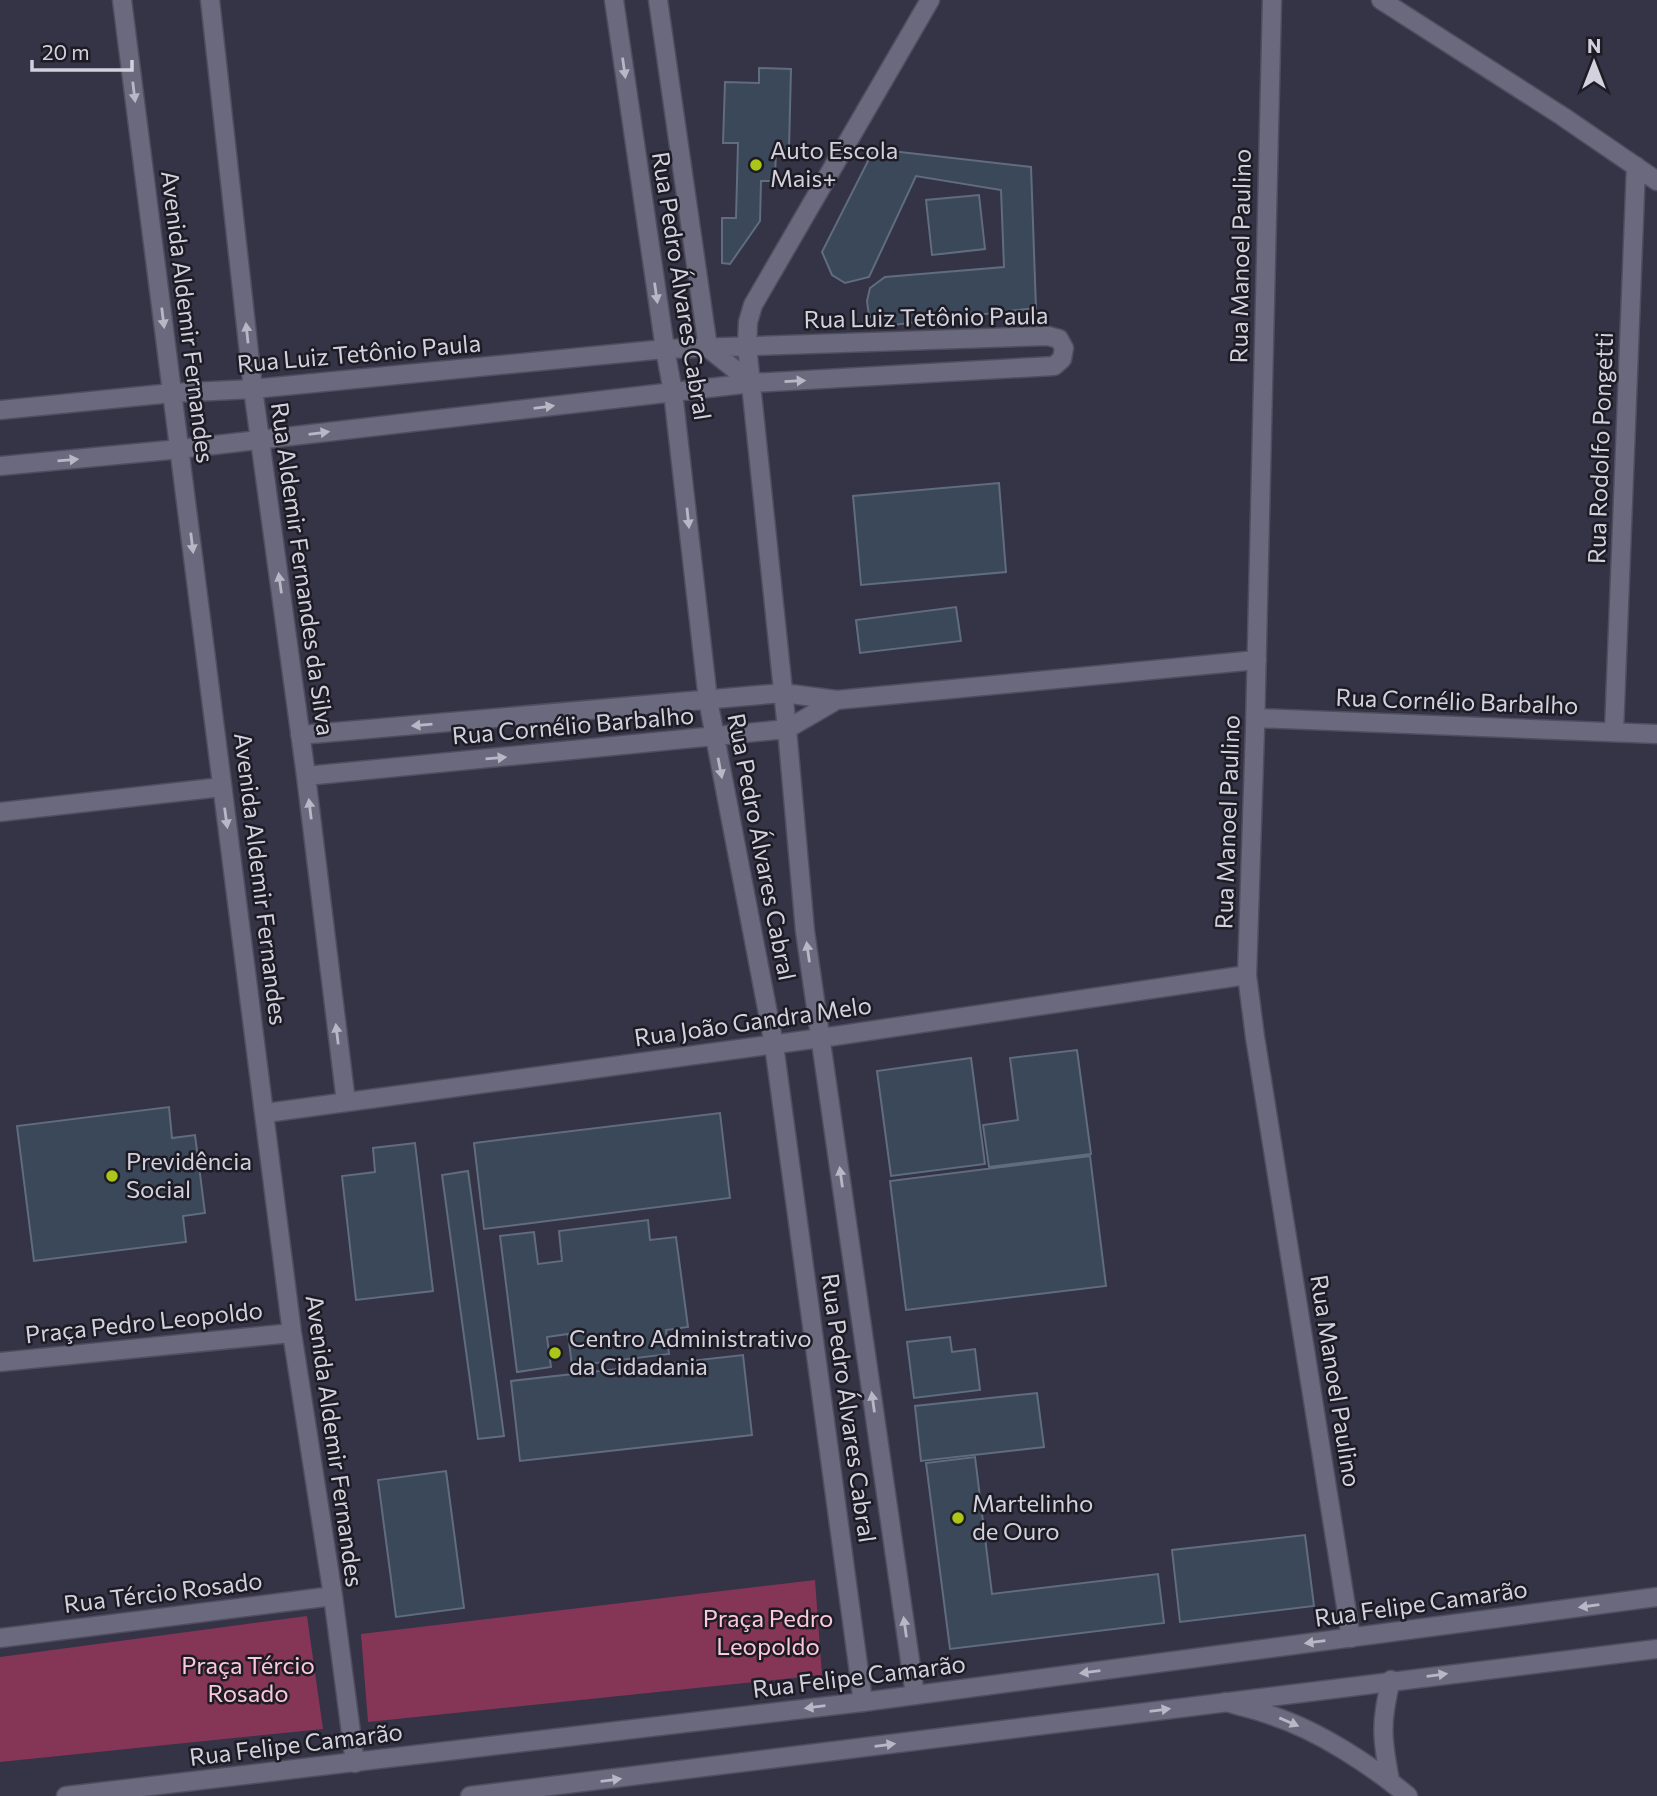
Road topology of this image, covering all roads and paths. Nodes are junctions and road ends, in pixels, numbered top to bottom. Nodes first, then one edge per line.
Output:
1 (122, 0) edge
2 (210, 0) edge
3 (614, 0) edge
4 (658, 0) edge
5 (930, 0) edge
6 (1272, 0) edge
7 (1381, 0) edge
8 (1636, 166) junction
9 (1657, 181) edge
10 (747, 346) junction
11 (708, 348) junction
12 (665, 349) junction
13 (752, 383) junction
14 (253, 389) junction
15 (673, 391) junction
16 (172, 393) junction
17 (0, 410) edge
18 (261, 440) junction
19 (180, 449) junction
20 (0, 466) edge
21 (1256, 660) junction
22 (783, 693) junction
23 (708, 700) junction
24 (837, 700) junction
25 (1255, 718) junction
26 (787, 729) junction
27 (1614, 732) junction
28 (1657, 734) edge
29 (300, 735) junction
30 (715, 737) junction
31 (306, 776) junction
32 (222, 787) junction
33 (0, 812) edge
34 (1247, 975) junction
35 (821, 1038) junction
36 (774, 1045) junction
37 (346, 1102) junction
38 (266, 1113) junction
39 (292, 1333) junction
40 (0, 1362) edge
41 (333, 1596) junction
42 (1657, 1597) edge
43 (0, 1638) edge
44 (1351, 1638) junction
45 (1657, 1649) edge
46 (1391, 1680) junction
47 (915, 1695) junction
48 (863, 1702) junction
49 (1224, 1702) junction
50 (355, 1763) junction
51 (1390, 1781) junction
52 (66, 1796) edge
53 (470, 1796) edge
54 (1408, 1796) edge

1 -> 16 street, Avenida Aldemir Fernandes
14 -> 2 street, Rua Aldemir Fernandes da Silva
3 -> 12 street, Rua Pedro Álvares Cabral
4 - 11 street, Rua Pedro Álvares Cabral
5 - 10 street, Rua Pedro Álvares Cabral
6 - 21 street, Rua Manoel Paulino
7 - 8 street
8 - 9 street
8 - 27 street, Rua Rodolfo Pongetti
10 - 11 street, Rua Luiz Tetônio Paula
10 - 13 street, Rua Pedro Álvares Cabral
13 -> 10 street, Rua Luiz Tetônio Paula
11 - 12 street, Rua Luiz Tetônio Paula
11 - 13 street
12 - 14 street, Rua Luiz Tetônio Paula
12 - 15 street, Rua Pedro Álvares Cabral
13 - 15 street, Rua Luiz Tetônio Paula
13 - 22 street, Rua Pedro Álvares Cabral
14 - 16 street, Rua Luiz Tetônio Paula
14 - 18 street, Rua Aldemir Fernandes da Silva
18 -> 15 street, Rua Luiz Tetônio Paula
15 -> 23 street, Rua Pedro Álvares Cabral
16 - 17 street, Rua Luiz Tetônio Paula
16 - 19 street, Avenida Aldemir Fernandes
18 - 19 street, Rua Luiz Tetônio Paula
29 -> 18 street, Rua Aldemir Fernandes da Silva
20 -> 19 street, Rua Luiz Tetônio Paula
19 -> 32 street, Avenida Aldemir Fernandes
21 - 24 street, Rua Cornélio Barbalho
21 - 25 street, Rua Manoel Paulino
22 - 23 street, Rua Cornélio Barbalho
22 - 24 street, Rua Cornélio Barbalho
22 - 26 street, Rua Pedro Álvares Cabral
23 -> 29 street, Rua Cornélio Barbalho
23 - 30 street, Rua Pedro Álvares Cabral
24 - 26 street, Rua Cornélio Barbalho
25 - 27 street, Rua Cornélio Barbalho
25 - 34 street, Rua Manoel Paulino
26 - 30 street, Rua Cornélio Barbalho
35 -> 26 street, Rua Pedro Álvares Cabral
27 - 28 street, Rua Cornélio Barbalho
29 - 31 street, Rua Aldemir Fernandes da Silva
31 -> 30 street, Rua Cornélio Barbalho
30 -> 36 street, Rua Pedro Álvares Cabral
37 -> 31 street, Rua Aldemir Fernandes da Silva
32 - 33 street
32 -> 38 street, Avenida Aldemir Fernandes
34 - 35 street, Rua João Gandra Melo
34 - 44 street, Rua Manoel Paulino
35 - 36 street, Rua João Gandra Melo
47 -> 35 street, Rua Pedro Álvares Cabral
36 - 37 street, Rua João Gandra Melo
36 - 48 street, Rua Pedro Álvares Cabral
37 - 38 street, Rua João Gandra Melo
38 - 39 street, Avenida Aldemir Fernandes
39 - 40 street, Praça Pedro Leopoldo
39 - 41 street, Avenida Aldemir Fernandes
41 - 43 street, Rua Tércio Rosado
41 - 50 street, Avenida Aldemir Fernandes
42 -> 44 street, Rua Felipe Camarão
44 -> 47 street, Rua Felipe Camarão
46 -> 45 street
46 - 49 street
46 - 51 street
47 - 48 street, Rua Felipe Camarão
48 -> 50 street, Rua Felipe Camarão
49 -> 51 street
53 -> 49 street
50 - 52 street, Rua Felipe Camarão
51 - 54 street

